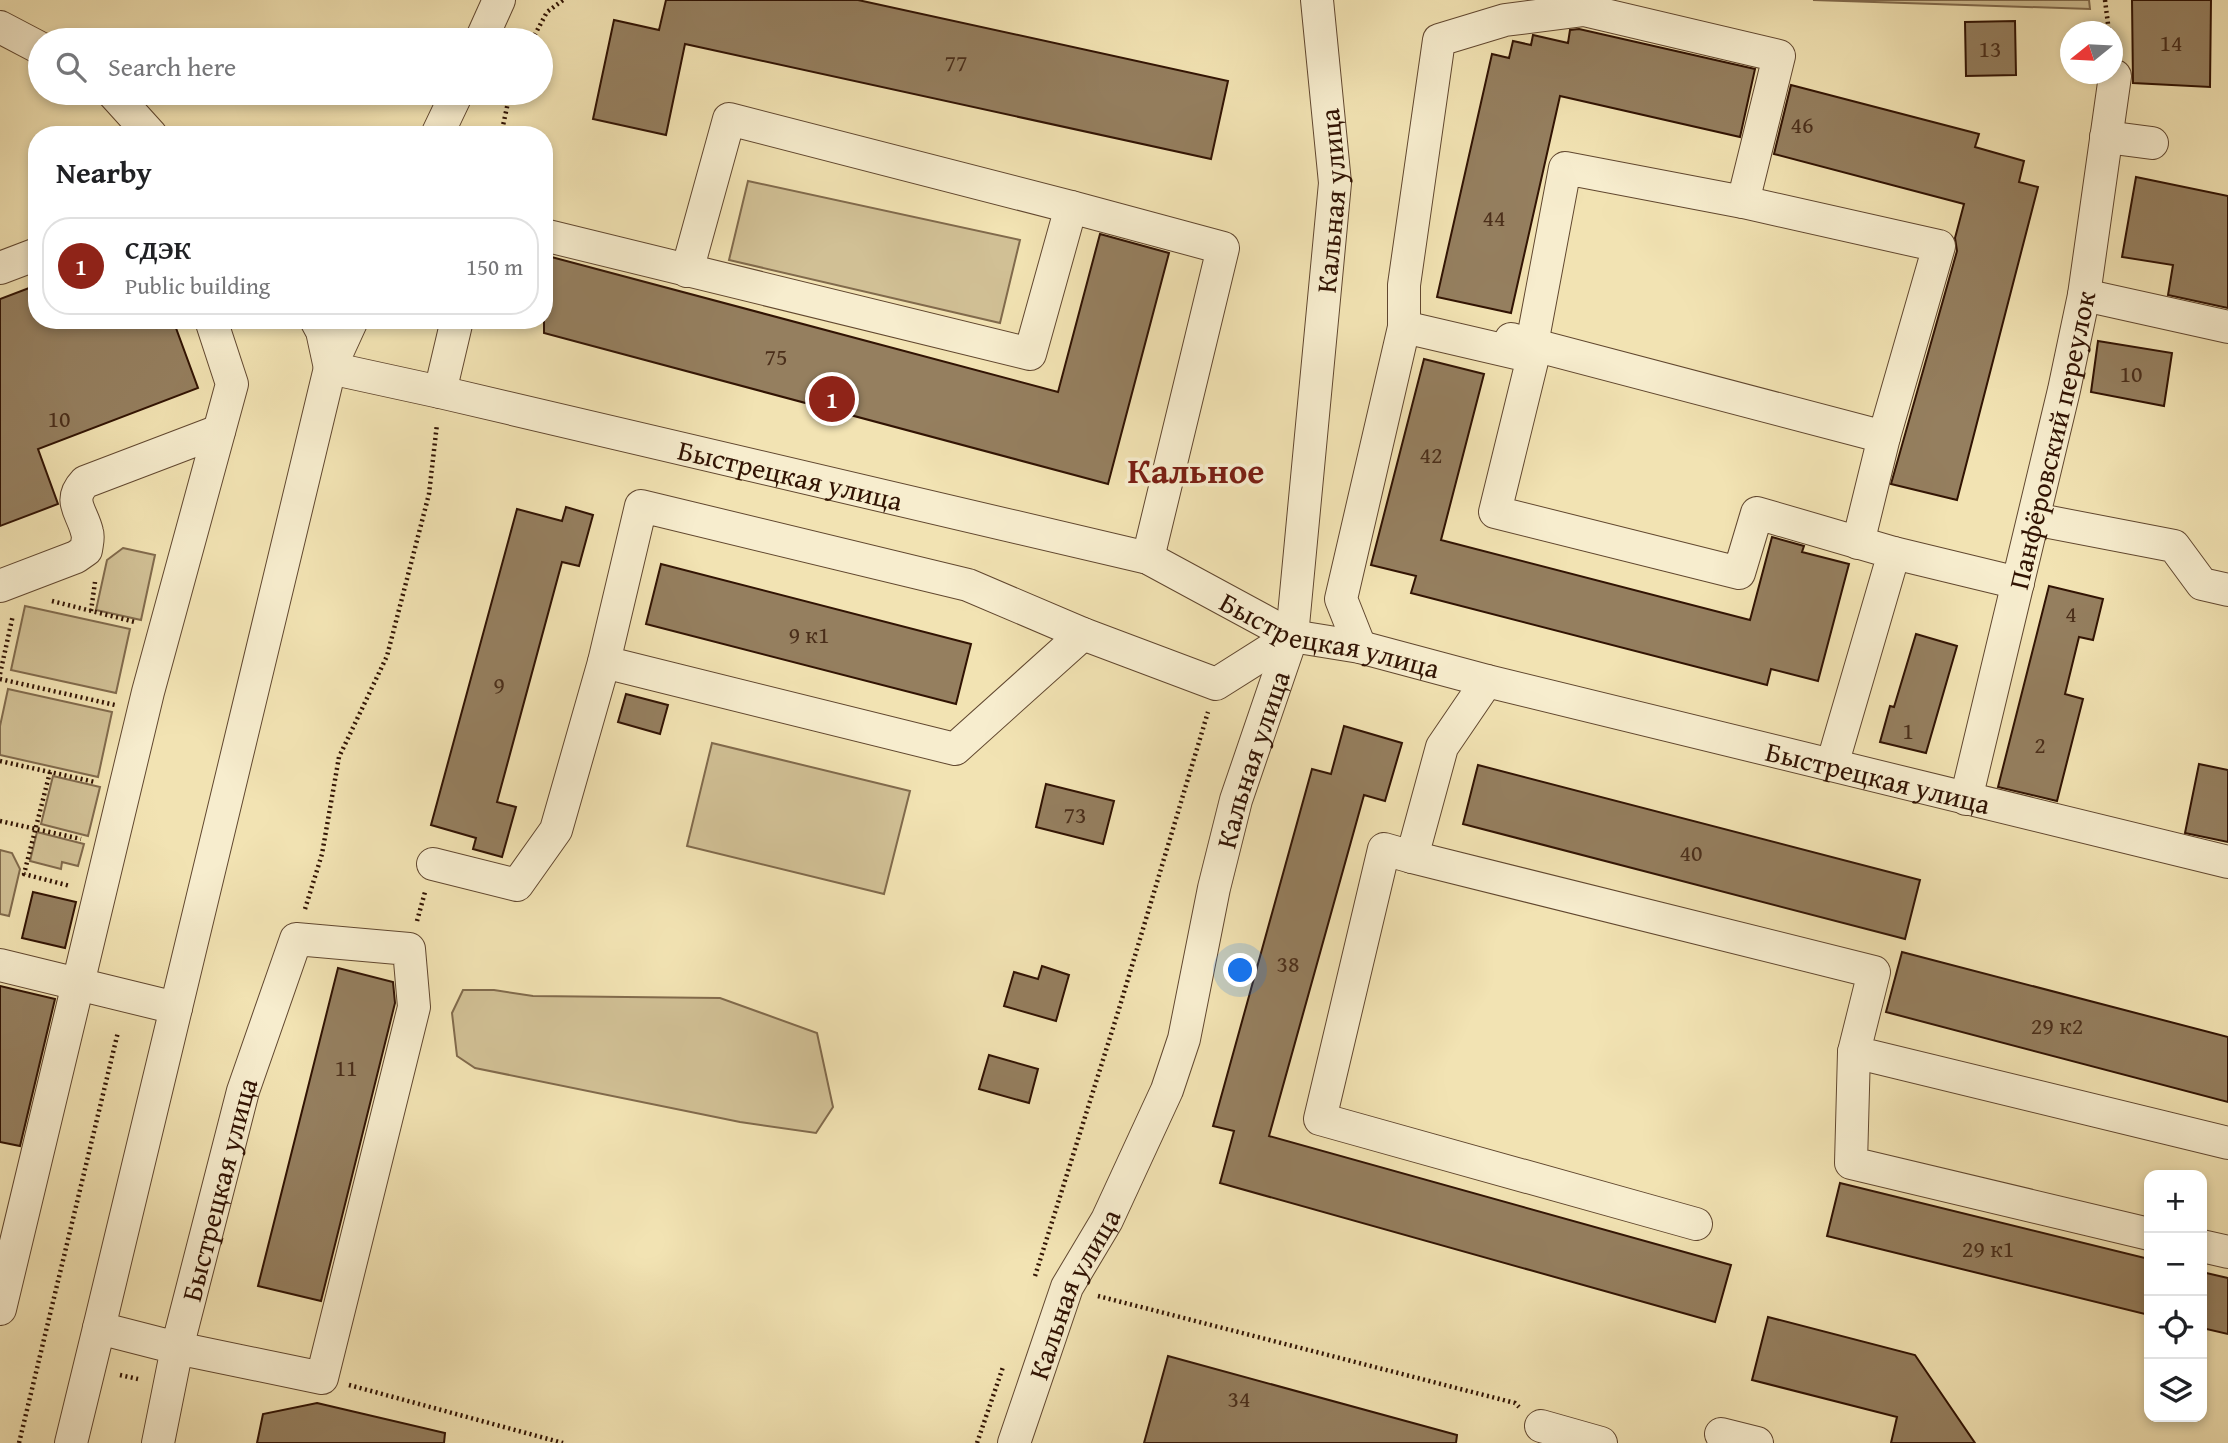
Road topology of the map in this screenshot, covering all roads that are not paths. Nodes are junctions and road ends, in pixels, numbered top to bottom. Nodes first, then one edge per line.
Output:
1 (499, 0) edge
2 (1317, 0) edge
3 (0, 27) edge
4 (486, 28) edge
5 (28, 42) edge
6 (2114, 84) edge
7 (124, 105) edge
8 (452, 105) edge
9 (143, 126) edge
10 (442, 126) edge
11 (2106, 138) junction
12 (2152, 143) dead end
13 (1743, 202) junction
14 (1071, 206) junction
15 (553, 237) edge
16 (28, 257) edge
17 (0, 268) edge
18 (687, 271) junction
19 (2084, 295) junction
20 (1404, 321) junction
21 (2228, 327) edge
22 (214, 329) edge
23 (321, 329) edge
24 (348, 329) edge
25 (455, 329) edge
26 (1532, 344) junction
27 (330, 368) junction
28 (440, 391) junction
29 (219, 431) junction
30 (1884, 437) junction
31 (2034, 519) junction
32 (1858, 543) junction
33 (1894, 553) junction
34 (1148, 558) junction
35 (2018, 583) junction
36 (2228, 590) edge
37 (7, 597) edge
38 (1083, 634) junction
39 (1292, 636) junction
40 (1360, 647) junction
41 (604, 662) junction
42 (1487, 681) junction
43 (1832, 765) junction
44 (1966, 799) junction
45 (1412, 857) junction
46 (2228, 862) edge
47 (433, 864) road end
48 (0, 965) edge
49 (78, 984) junction
50 (176, 1008) junction
51 (1854, 1052) junction
52 (2228, 1143) edge
53 (1696, 1224) dead end
54 (2145, 1233) edge
55 (2207, 1247) edge
56 (2228, 1252) edge
57 (0, 1309) edge
58 (99, 1328) junction
59 (177, 1348) junction
60 (1541, 1426) road end
61 (1721, 1434) dead end
62 (71, 1443) edge
63 (158, 1443) edge
64 (1014, 1443) edge
65 (1601, 1443) edge
66 (1757, 1443) edge

1 - 4 street
2 - 39 street, Кальная улица
3 - 5 street
6 - 11 street, Панфёровский переулок
7 - 9 street
8 - 10 street
11 - 12 street
11 - 19 street, Панфёровский переулок
13 - 20 street
13 - 26 street
13 - 30 street
14 - 18 street
14 - 18 street
14 - 34 street
15 - 18 street
16 - 17 street
19 - 21 street
19 - 31 street, Панфёровский переулок
20 - 26 street
20 - 32 street
20 - 40 street
22 - 29 street
23 - 27 street
24 - 27 street
25 - 28 street
26 - 30 street
27 - 28 street, Быстрецкая улица
27 - 50 street
28 - 34 street, Быстрецкая улица
29 - 37 street
29 - 49 street
30 - 32 street
31 - 35 street, Панфёровский переулок
31 - 36 street
32 - 33 street
33 - 35 street
33 - 43 street
34 - 39 street, Быстрецкая улица
35 - 44 street, Панфёровский переулок
38 - 39 street
38 - 41 street
38 - 41 street
39 - 40 street, Быстрецкая улица
39 - 64 street, Кальная улица
40 - 42 street, Быстрецкая улица
41 - 47 street
42 - 43 street, Быстрецкая улица
42 - 45 street
43 - 44 street, Быстрецкая улица
44 - 46 street, Быстрецкая улица
45 - 51 street
45 - 53 street
48 - 49 street
49 - 50 street
49 - 57 street
50 - 58 street
51 - 52 street
51 - 54 street
55 - 56 street
58 - 59 street
58 - 62 street
59 - 59 street, Быстрецкая улица
59 - 63 street, Быстрецкая улица
60 - 65 street
61 - 66 street

